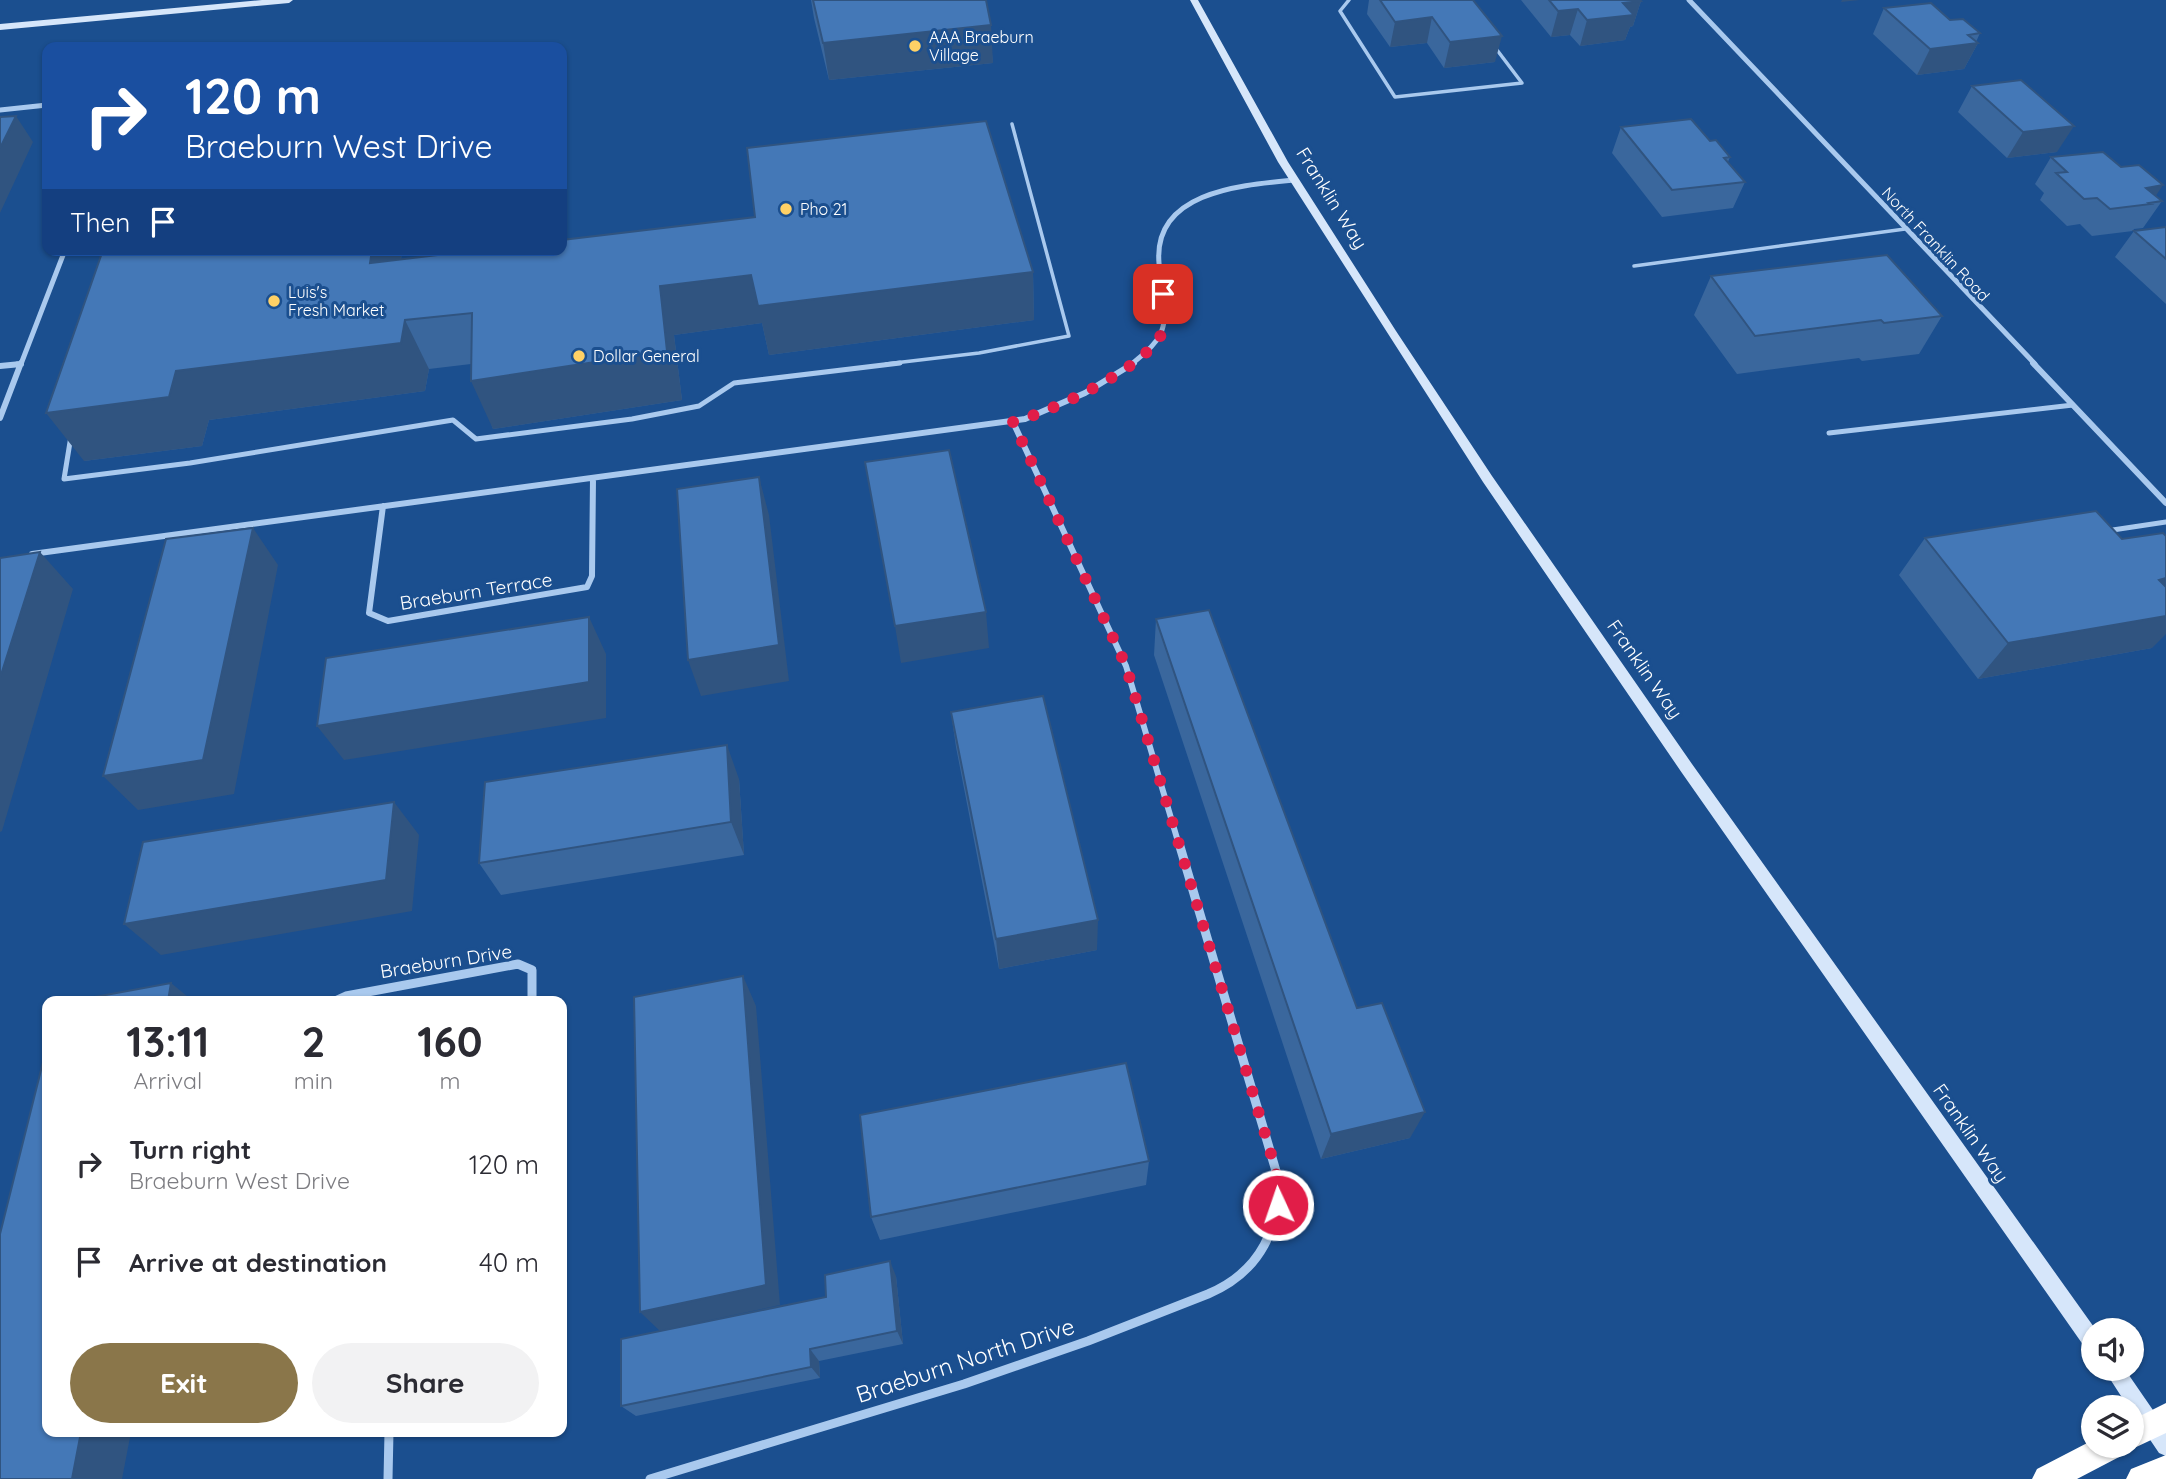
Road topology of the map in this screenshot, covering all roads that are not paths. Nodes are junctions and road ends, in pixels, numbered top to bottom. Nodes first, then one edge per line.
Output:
1 (289, 0) edge
2 (1194, 0) edge
3 (1349, 0) edge
4 (1689, 0) edge
5 (217, 3) edge
6 (0, 27) edge
7 (1491, 41) edge
8 (42, 106) edge
9 (0, 110) edge
10 (1012, 124) dead end
11 (1294, 180) junction
12 (1905, 229) junction
13 (63, 256) edge
14 (1634, 267) dead end
15 (21, 364) junction
16 (0, 366) edge
17 (2073, 405) junction
18 (0, 418) edge
19 (1013, 422) junction
20 (74, 424) edge
21 (1829, 433) dead end
22 (593, 478) junction
23 (2166, 503) edge
24 (383, 506) junction
25 (2166, 522) edge
26 (2094, 533) edge
27 (27, 554) edge
28 (346, 996) edge
29 (532, 996) edge
30 (2081, 1325) edge
31 (2121, 1381) edge
32 (2166, 1417) edge
33 (2144, 1429) edge
34 (389, 1437) edge
35 (2166, 1446) edge
36 (2088, 1458) edge
37 (2166, 1470) edge
38 (388, 1479) edge
39 (650, 1479) edge
40 (2047, 1479) edge
41 (2141, 1479) edge

1 - 5 main road
2 - 11 main road, Franklin Way
3 - 7 lane
4 - 12 street, North Franklin Road
5 - 6 main road
8 - 9 street
10 - 20 lane
11 - 19 street
11 - 30 main road, Franklin Way
12 - 14 lane
12 - 17 street, North Franklin Road
13 - 15 street
15 - 16 street
15 - 18 street
17 - 21 lane
17 - 23 street, North Franklin Road
19 - 22 street
19 - 39 street, Braeburn North Drive
22 - 24 street
22 - 24 street, Braeburn Terrace
24 - 27 street
25 - 26 lane
28 - 29 street, Braeburn Drive
31 - 35 main road
32 - 33 highway
34 - 38 street
36 - 40 highway
37 - 41 highway

